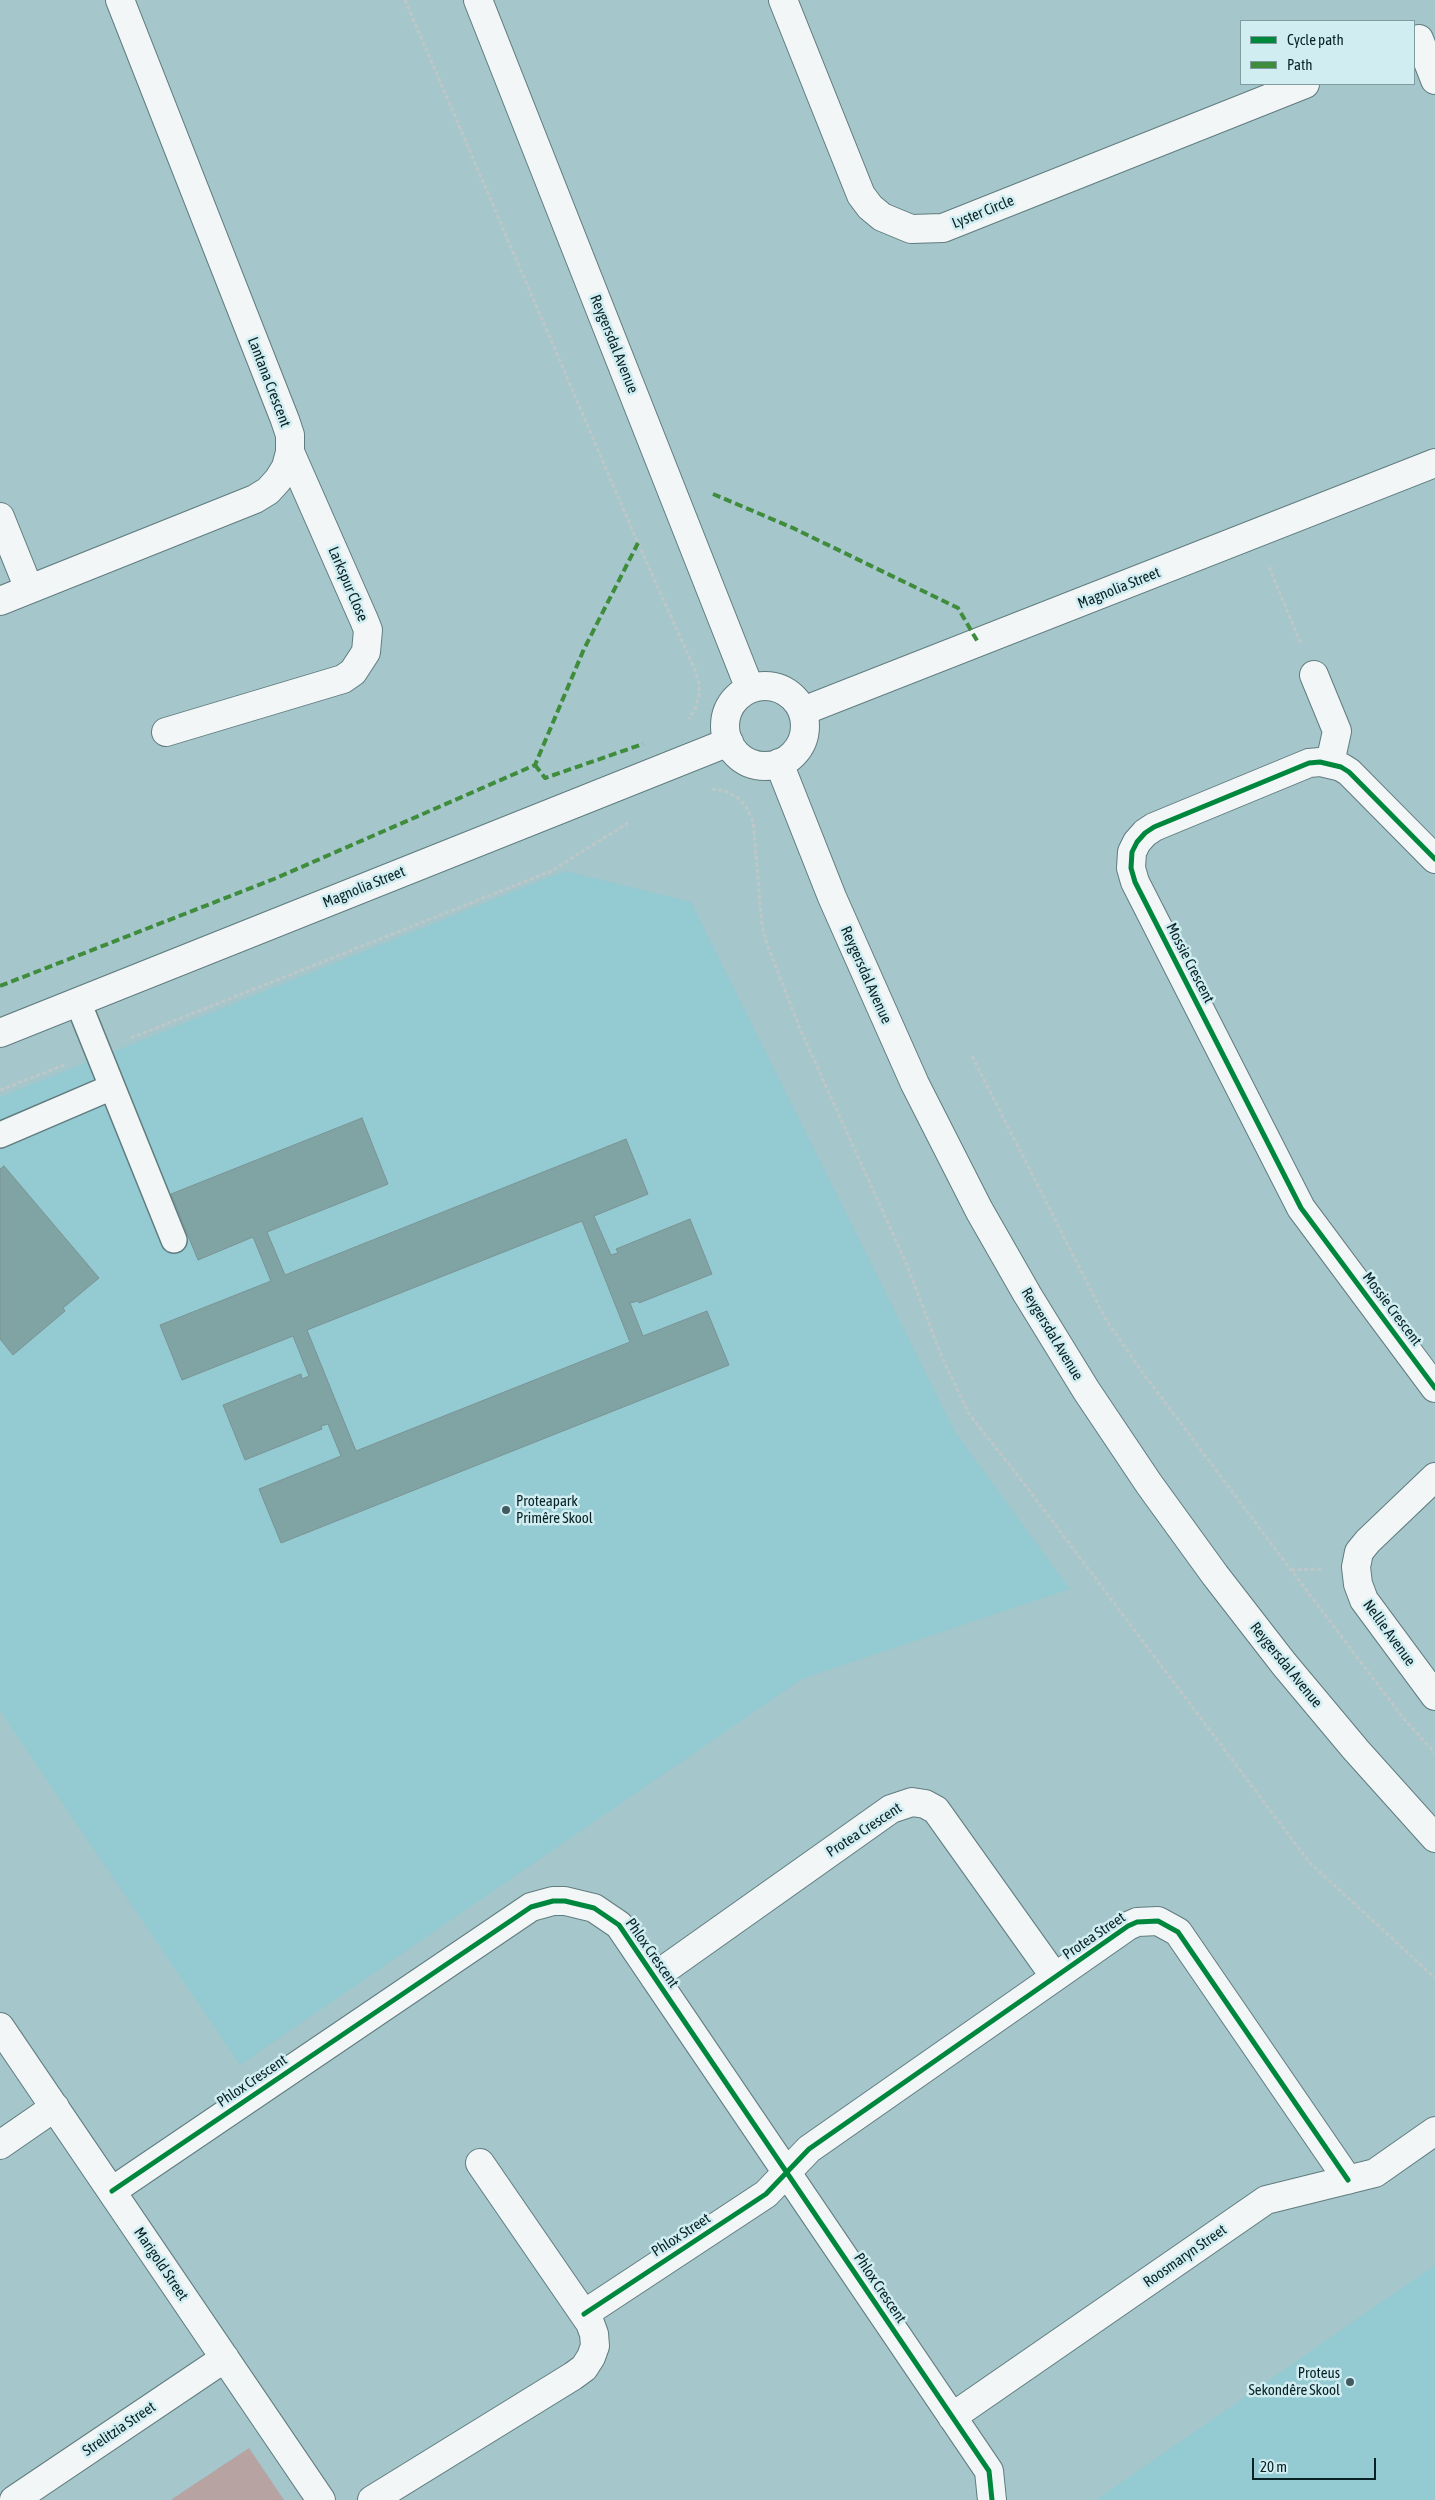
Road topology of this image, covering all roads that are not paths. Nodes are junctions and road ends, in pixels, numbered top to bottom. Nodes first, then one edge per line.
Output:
1 (120, 0) edge
2 (478, 0) edge
3 (783, 0) edge
4 (1422, 37) edge
5 (1435, 80) edge
6 (1302, 85) edge
7 (290, 452) junction
8 (1435, 463) edge
9 (0, 517) edge
10 (29, 589) junction
11 (0, 601) edge
12 (1314, 674) road end
13 (750, 689) junction
14 (803, 711) junction
15 (166, 732) dead end
16 (729, 742) junction
17 (780, 763) junction
18 (1330, 763) junction
19 (1435, 859) edge
20 (78, 1002) junction
21 (0, 1033) edge
22 (112, 1087) junction
23 (0, 1135) edge
24 (174, 1240) dead end
25 (1435, 1388) edge
26 (1435, 1477) edge
27 (1435, 1696) edge
28 (1435, 1838) edge
29 (654, 1977) junction
30 (1055, 1977) junction
31 (0, 2027) edge
32 (55, 2107) junction
33 (1435, 2131) edge
34 (0, 2145) edge
35 (480, 2163) dead end
36 (786, 2172) junction
37 (1348, 2180) junction
38 (112, 2191) junction
39 (584, 2314) junction
40 (224, 2358) junction
41 (952, 2417) junction
42 (14, 2500) edge
43 (321, 2500) edge
44 (372, 2500) edge
45 (992, 2500) edge

1 - 7 street, Lantana Crescent
2 - 13 street, Reygersdal Avenue
3 - 6 street, Lyster Circle
4 - 5 street
7 - 10 street, Lantana Crescent
7 - 15 street, Larkspur Close
8 - 14 street, Magnolia Street
9 - 10 street
10 - 11 street, Lantana Crescent
12 - 18 street
13 - 14 street
13 - 16 street
14 - 17 street
16 - 17 street
16 - 20 street, Magnolia Street
17 - 28 street, Reygersdal Avenue
18 - 19 street
18 - 25 street, Mossie Crescent
20 - 21 street, Magnolia Street
20 - 22 lane
22 - 23 lane
22 - 24 lane
26 - 27 street, Nellie Avenue
29 - 30 street, Protea Crescent
29 - 36 street, Phlox Crescent
29 - 38 street, Phlox Crescent
30 - 36 street, Protea Street
30 - 37 street, Protea Street
31 - 32 street, Marigold Street
32 - 34 street
32 - 38 street, Marigold Street
33 - 37 street, Roosmaryn Street
35 - 39 street
36 - 39 street, Phlox Street
36 - 41 street, Phlox Crescent
37 - 41 street, Roosmaryn Street
38 - 40 street, Marigold Street
39 - 44 street
40 - 42 street, Strelitzia Street
40 - 43 street, Marigold Street
41 - 45 street

